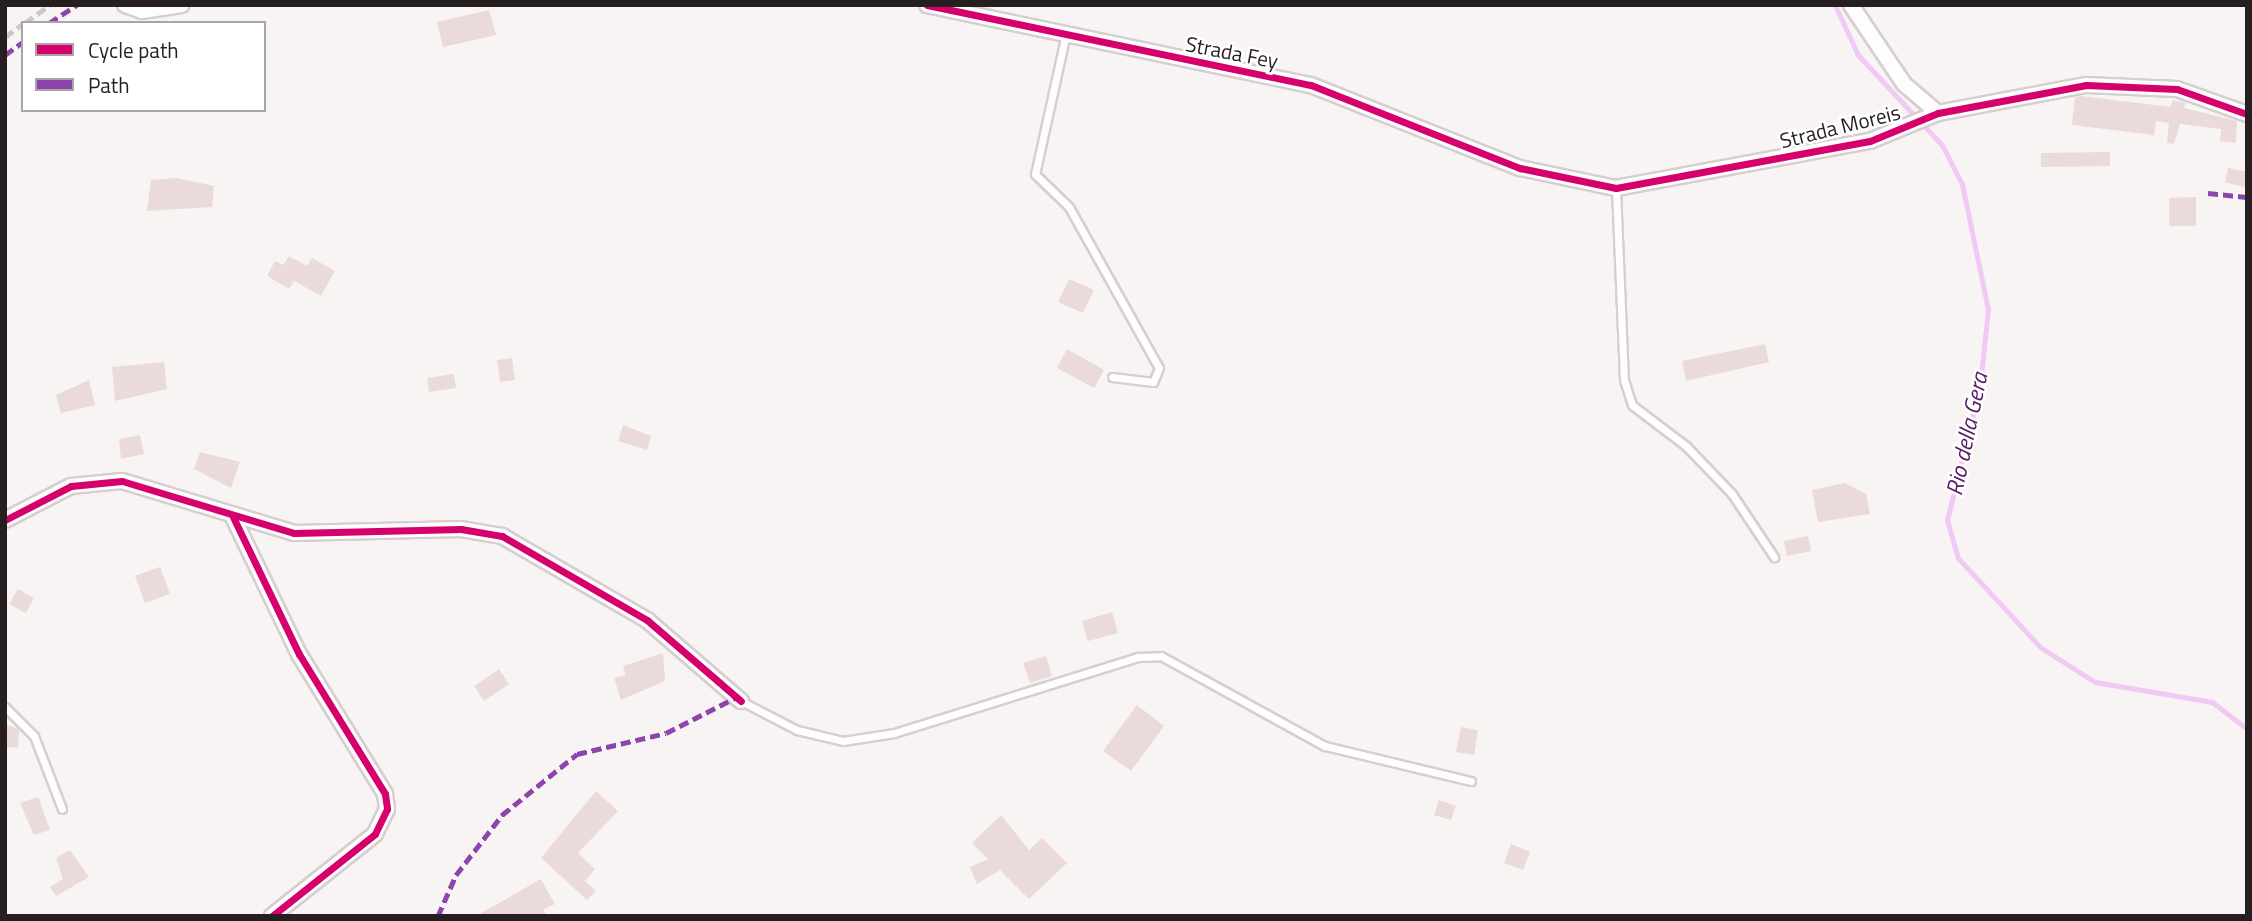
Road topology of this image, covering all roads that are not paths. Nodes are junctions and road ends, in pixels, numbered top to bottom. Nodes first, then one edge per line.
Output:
1 (125, 5) edge
2 (182, 5) edge
3 (927, 5) edge
4 (1850, 5) edge
5 (1065, 38) junction
6 (1938, 113) junction
7 (2247, 114) edge
8 (1520, 168) joint
9 (1616, 188) junction
10 (1112, 377) dead end
11 (233, 517) junction
12 (5, 520) edge
13 (1774, 557) dead end
14 (741, 701) joint
15 (5, 707) edge
16 (1471, 781) dead end
17 (62, 809) dead end
18 (272, 916) edge

1 - 2 street
3 - 5 street, Strada Fey
4 - 6 street, Strada Moreis
5 - 8 street, Strada Fey
5 - 10 lane
6 - 7 street, Strada Moreis
6 - 9 street, Strada Moreis
8 - 9 street, Strada Moreis
9 - 13 lane
11 - 12 street
11 - 14 street
11 - 18 street
14 - 16 lane
15 - 17 lane

